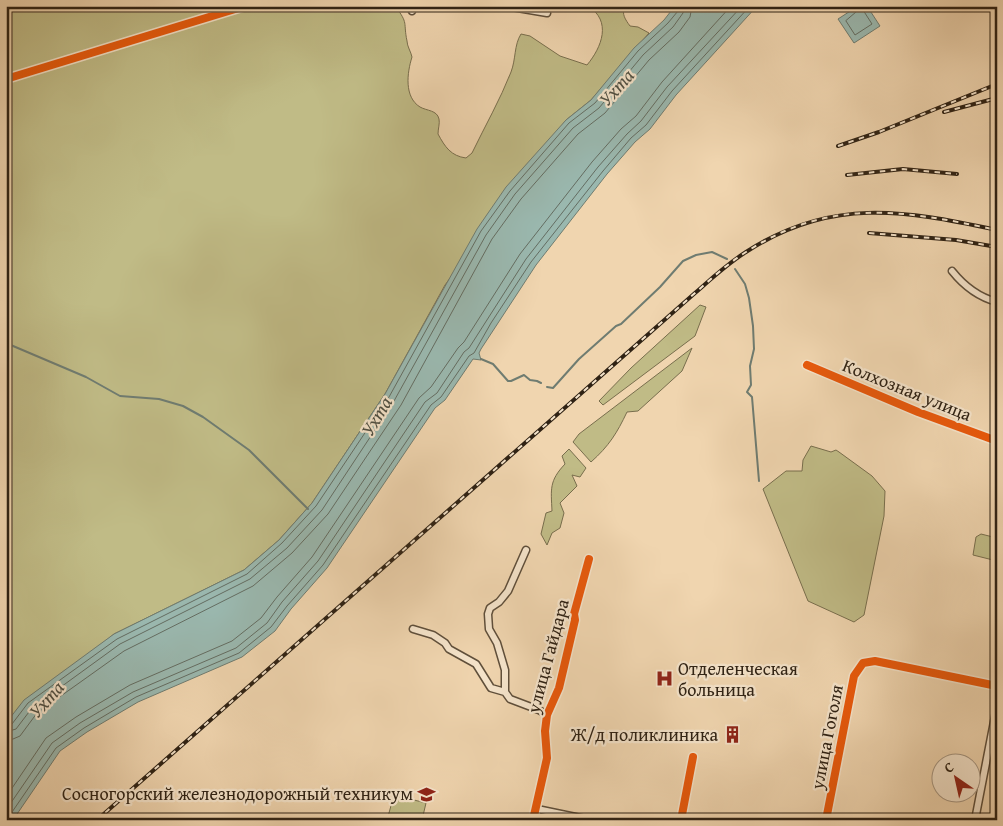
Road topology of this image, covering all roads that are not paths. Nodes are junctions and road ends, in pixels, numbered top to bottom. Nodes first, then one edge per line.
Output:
1 (245, 6) edge
2 (505, 6) edge
3 (547, 13) dead end
4 (6, 79) edge
5 (952, 271) dead end
6 (997, 302) edge
7 (807, 365) dead end
8 (997, 441) edge
9 (526, 550) dead end
10 (589, 559) dead end
11 (413, 628) dead end
12 (997, 686) edge
13 (505, 692) junction
14 (997, 706) edge
15 (547, 715) junction
16 (693, 757) dead end
17 (537, 809) junction
18 (533, 820) edge
19 (590, 820) edge
20 (681, 820) edge
21 (826, 820) edge
22 (974, 820) edge

1 - 4 street
2 - 3 street
5 - 6 street
7 - 8 street, Колхозная улица
9 - 13 street
10 - 15 street, улица Гайдара
11 - 13 street
12 - 21 street, улица Гоголя
13 - 15 street
14 - 22 street
15 - 17 street, улица Гайдара
16 - 20 street
17 - 18 street, улица Гайдара
17 - 19 street

